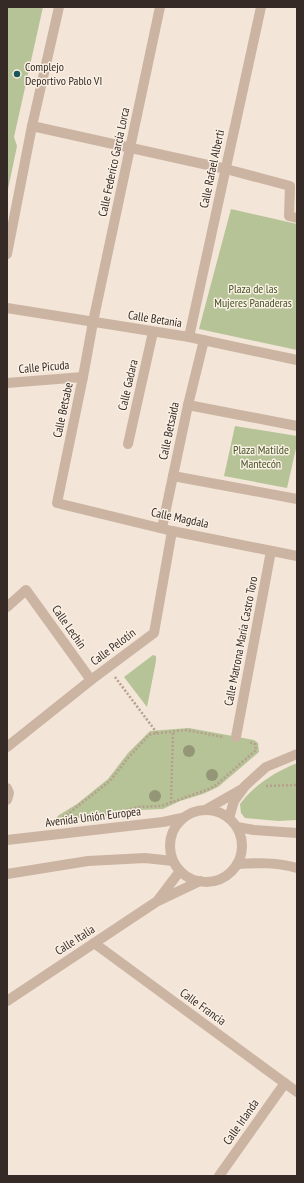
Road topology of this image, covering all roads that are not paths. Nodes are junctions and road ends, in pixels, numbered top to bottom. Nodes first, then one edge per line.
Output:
1 (59, 7) edge
2 (160, 7) edge
3 (261, 7) edge
4 (32, 126) junction
5 (130, 148) junction
6 (226, 169) junction
7 (297, 218) edge
8 (7, 254) edge
9 (7, 308) edge
10 (93, 322) junction
11 (153, 332) junction
12 (189, 337) junction
13 (204, 340) junction
14 (297, 360) edge
15 (83, 376) junction
16 (7, 383) edge
17 (188, 405) junction
18 (297, 426) edge
19 (128, 444) dead end
20 (173, 476) junction
21 (297, 499) edge
22 (57, 503) joint
23 (162, 528) junction
24 (172, 531) junction
25 (271, 551) junction
26 (297, 556) edge
27 (7, 607) edge
28 (91, 680) junction
29 (236, 737) dead end
30 (7, 748) edge
31 (297, 754) edge
32 (245, 786) junction
33 (7, 788) edge
34 (7, 800) edge
35 (205, 810) junction
36 (182, 818) junction
37 (229, 818) junction
38 (237, 827) junction
39 (297, 833) edge
40 (7, 840) edge
41 (173, 861) junction
42 (237, 864) junction
43 (297, 868) edge
44 (180, 871) junction
45 (7, 874) edge
46 (200, 881) junction
47 (156, 902) junction
48 (94, 943) junction
49 (7, 1000) edge
50 (285, 1083) junction
51 (297, 1092) edge
52 (219, 1176) edge

1 - 4 street
2 - 5 street, Calle Federico García Lorca
3 - 6 street, Calle Rafael Alberti
4 - 5 street
4 - 8 street
5 - 6 street
5 - 10 street, Calle Federico García Lorca
6 - 7 street
6 - 12 street, Calle Rafael Alberti
9 - 10 street, Calle Betania
10 - 11 street, Calle Betania
10 - 15 street, Calle Betsabe
11 - 12 street, Calle Betania
11 - 19 street, Calle Gadara
12 - 13 street, Calle Betania
13 - 14 street, Calle Betania
13 - 17 street, Calle Betsaida
15 - 16 street, Calle Picuda
15 - 22 street, Calle Betsabe
17 - 18 street
17 - 20 street, Calle Betsaida
20 - 21 street
20 - 23 street, Calle Betsaida
22 - 23 street, Calle Magdala
23 - 24 street, Calle Magdala
24 - 25 street, Calle Magdala
24 - 28 street, Calle Pelotín
25 - 26 street, Calle Magdala
25 - 29 street, Calle Matrona María Castro Toro
27 - 28 street, Calle Lechín
28 - 30 street, Calle Pelotín
31 - 32 street
32 - 35 street
32 - 37 street
33 - 34 street
35 - 36 street
35 - 37 street
36 - 40 street, Avenida Unión Europea
36 - 41 street
37 - 38 street
38 - 39 street
38 - 42 street
41 - 44 street
41 - 45 street
42 - 43 street
42 - 46 street
44 - 46 street
44 - 47 street, Calle Italia
46 - 47 street, Calle Italia
47 - 48 street, Calle Italia
48 - 49 street, Calle Italia
48 - 50 street, Calle Francia
50 - 51 street, Calle Francia
50 - 52 street, Calle Irlanda

